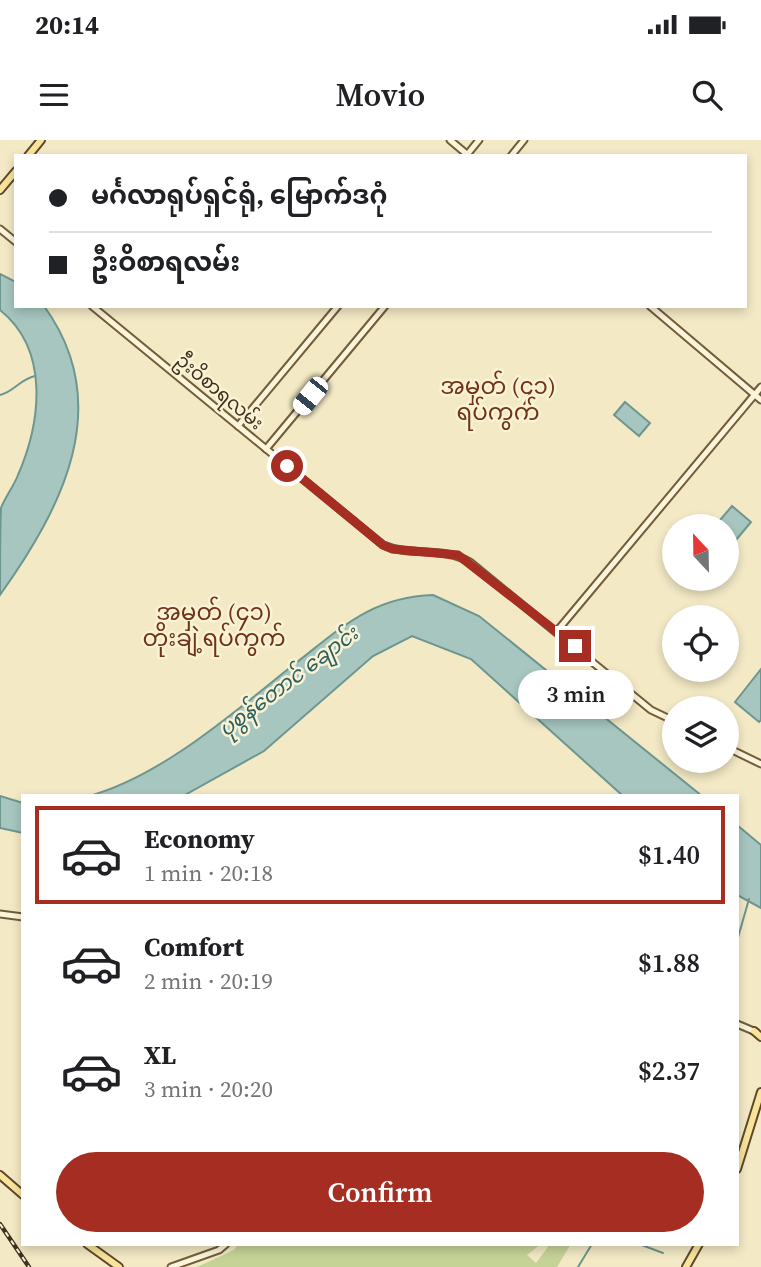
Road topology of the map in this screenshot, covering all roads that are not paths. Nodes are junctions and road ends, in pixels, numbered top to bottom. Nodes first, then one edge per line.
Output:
1 (41, 140) edge
2 (450, 140) edge
3 (479, 140) edge
4 (524, 140) edge
5 (30, 154) edge
6 (466, 154) edge
7 (468, 154) edge
8 (513, 154) edge
9 (14, 173) edge
10 (0, 190) edge
11 (0, 229) edge
12 (14, 240) edge
13 (94, 308) edge
14 (336, 308) edge
15 (383, 308) edge
16 (652, 308) edge
17 (761, 387) edge
18 (755, 394) junction
19 (761, 400) edge
20 (241, 428) junction
21 (264, 447) junction
22 (557, 631) junction
23 (662, 715) edge
24 (739, 753) edge
25 (761, 764) edge
26 (0, 914) edge
27 (21, 918) edge
28 (739, 1025) edge
29 (759, 1033) edge
30 (761, 1092) edge
31 (739, 1163) edge
32 (0, 1177) edge
33 (21, 1195) edge
34 (85, 1246) edge
35 (90, 1246) edge
36 (224, 1246) edge
37 (698, 1246) edge
38 (112, 1267) edge
39 (118, 1267) edge
40 (171, 1267) edge
41 (687, 1267) edge

1 - 5 main road
2 - 6 main road
3 - 7 main road
4 - 8 main road
9 - 10 main road
11 - 12 main road
13 - 20 main road, ဦးဝိစာရလမ်း
14 - 20 main road
15 - 21 main road
16 - 18 main road
17 - 18 main road
18 - 19 main road
18 - 22 main road
20 - 21 main road, ဦးဝိစာရလမ်း
21 - 22 main road, ဦးဝိစာရလမ်း
22 - 23 main road, ဦးဝိစာရလမ်း
24 - 25 main road
26 - 27 main road
28 - 29 main road
30 - 31 main road
32 - 33 main road
34 - 38 main road
35 - 39 main road
36 - 40 main road
37 - 41 main road

